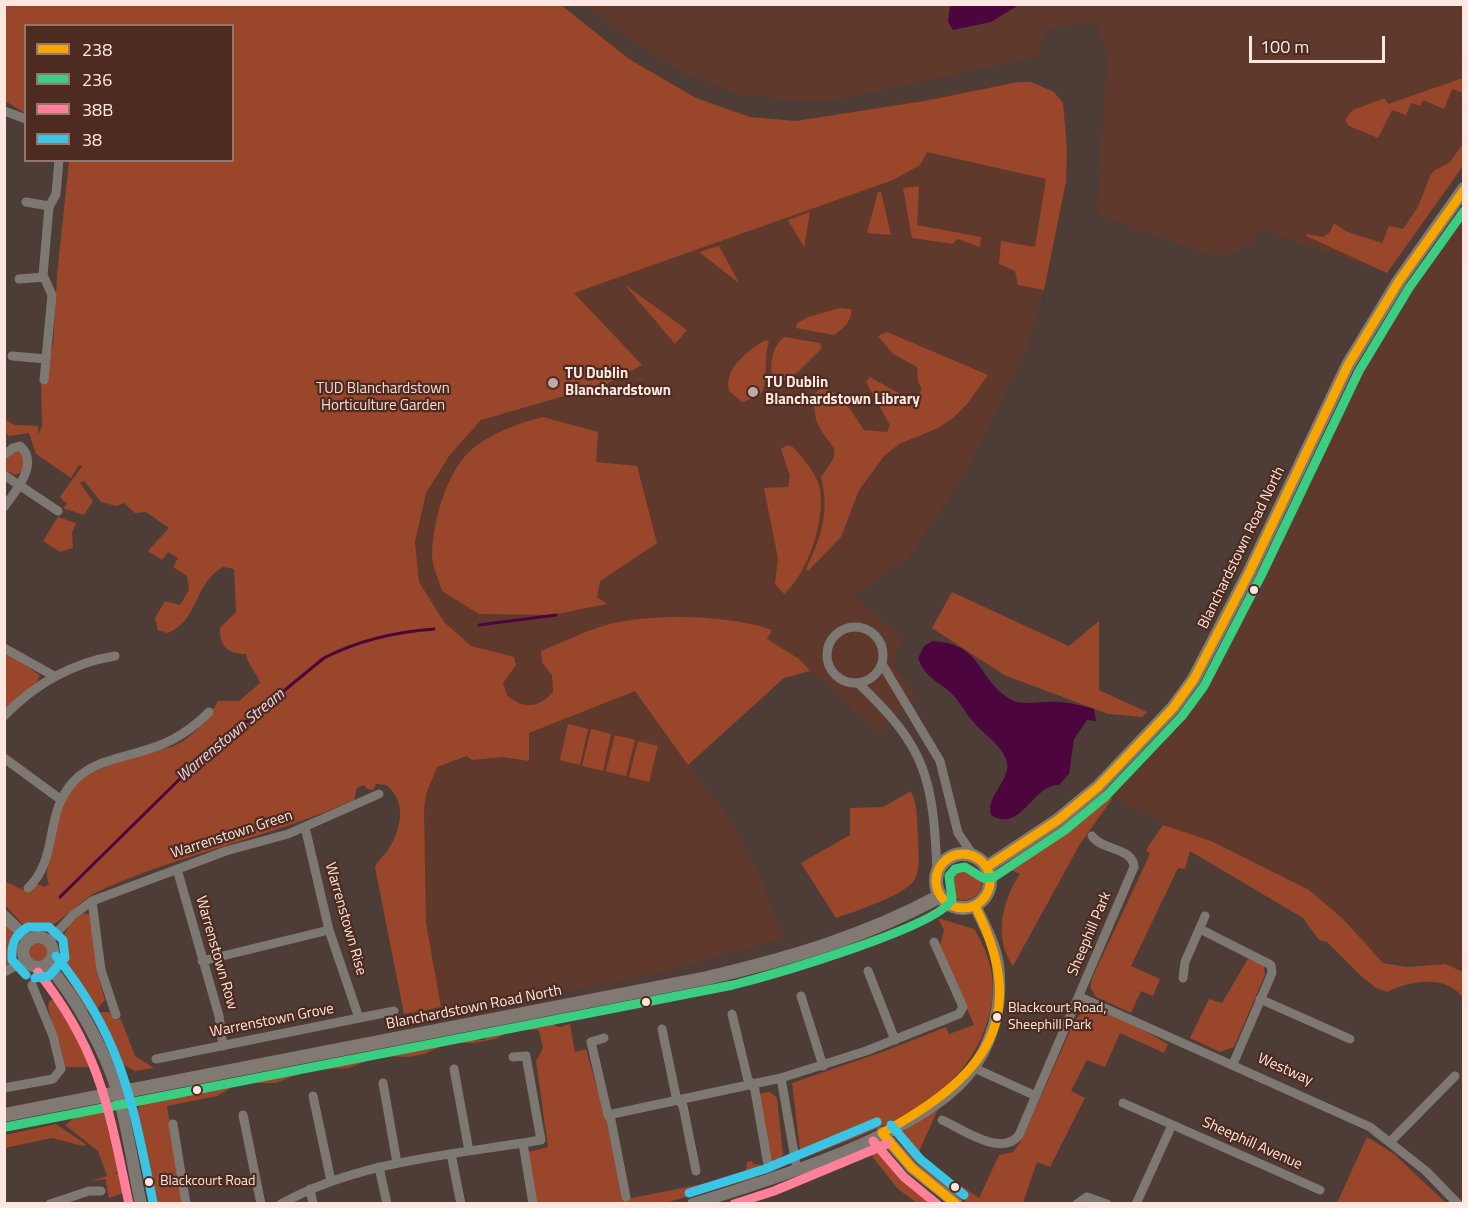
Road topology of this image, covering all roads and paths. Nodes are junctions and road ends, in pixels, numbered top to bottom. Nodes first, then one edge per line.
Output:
1 (4, 111) edge
2 (24, 118) edge
3 (59, 162) edge
4 (1464, 189) edge
5 (26, 202) dead end
6 (49, 206) junction
7 (44, 277) junction
8 (19, 279) dead end
9 (12, 356) dead end
10 (46, 359) junction
11 (45, 380) dead end
12 (4, 455) edge
13 (4, 475) edge
14 (20, 485) junction
15 (4, 507) edge
16 (58, 511) dead end
17 (4, 648) edge
18 (114, 656) dead end
19 (882, 664) junction
20 (54, 676) junction
21 (858, 683) junction
22 (209, 712) dead end
23 (4, 716) edge
24 (4, 758) edge
25 (379, 794) dead end
26 (60, 799) junction
27 (305, 827) junction
28 (1092, 836) dead end
29 (973, 855) junction
30 (987, 867) junction
31 (177, 869) junction
32 (938, 870) junction
33 (28, 888) dead end
34 (940, 896) junction
35 (92, 901) junction
36 (975, 906) junction
37 (4, 916) edge
38 (1205, 916) dead end
39 (1200, 929) junction
40 (329, 930) junction
41 (29, 940) junction
42 (49, 941) junction
43 (934, 942) dead end
44 (26, 961) junction
45 (202, 961) junction
46 (47, 964) junction
47 (868, 971) dead end
48 (4, 972) edge
49 (1183, 978) dead end
50 (33, 985) dead end
51 (801, 996) dead end
52 (1080, 997) junction
53 (1260, 999) junction
54 (394, 1011) dead end
55 (732, 1014) dead end
56 (116, 1015) dead end
57 (359, 1018) junction
58 (662, 1029) dead end
59 (604, 1038) dead end
60 (1350, 1039) dead end
61 (896, 1041) junction
62 (223, 1046) junction
63 (513, 1057) dead end
64 (156, 1059) dead end
65 (1233, 1064) junction
66 (823, 1066) junction
67 (974, 1068) junction
68 (454, 1069) dead end
69 (1455, 1076) dead end
70 (781, 1078) junction
71 (383, 1083) dead end
72 (753, 1085) junction
73 (4, 1088) edge
74 (118, 1094) junction
75 (313, 1096) dead end
76 (1036, 1096) junction
77 (681, 1101) junction
78 (1123, 1103) dead end
79 (4, 1115) edge
80 (243, 1115) dead end
81 (608, 1115) junction
82 (942, 1120) dead end
83 (172, 1124) dead end
84 (1172, 1125) junction
85 (882, 1133) junction
86 (1391, 1141) junction
87 (523, 1143) junction
88 (469, 1151) junction
89 (452, 1154) junction
90 (397, 1163) junction
91 (768, 1165) dead end
92 (379, 1167) junction
93 (796, 1170) junction
94 (696, 1171) dead end
95 (331, 1181) junction
96 (310, 1189) junction
97 (1320, 1190) dead end
98 (101, 1191) dead end
99 (626, 1197) dead end
100 (1459, 1199) edge
101 (50, 1203) edge
102 (141, 1203) edge
103 (186, 1203) edge
104 (261, 1203) edge
105 (281, 1203) edge
106 (313, 1203) edge
107 (387, 1203) edge
108 (461, 1203) edge
109 (533, 1203) edge
110 (693, 1203) edge
111 (957, 1203) edge
112 (1077, 1203) edge
113 (1107, 1203) edge
114 (1136, 1203) edge

1 - 2 street
3 - 6 street
4 - 30 main road, Blanchardstown Road North
5 - 6 street
6 - 7 street
7 - 8 street
7 - 10 street
9 - 10 street
10 - 11 street
12 - 14 street
13 - 14 street
14 - 15 street
14 - 16 street
17 - 20 street
18 - 20 street
19 - 21 street
19 - 21 street
19 - 29 street
20 - 23 street
21 - 32 street
22 - 26 street
24 - 26 street
25 - 27 street, Warrenstown Green
26 - 33 street
27 - 31 street, Warrenstown Green
27 - 40 street, Warrenstown Rise
28 - 52 street, Sheephill Park
29 - 30 main road
29 - 32 main road
30 - 36 main road
31 - 35 street, Warrenstown Green
31 - 45 street, Warrenstown Row
32 - 34 main road
34 - 36 main road
34 - 74 main road, Blanchardstown Road North
35 - 42 street, Warrenstown Green
35 - 56 street
36 - 67 street
37 - 41 street
38 - 39 street
39 - 49 street
39 - 53 street
40 - 45 street
40 - 57 street, Warrenstown Rise
41 - 42 street
41 - 44 street
42 - 46 street
43 - 61 street
44 - 46 street
44 - 48 street
45 - 62 street, Warrenstown Row
46 - 74 street
47 - 61 street
50 - 73 street
51 - 66 street
52 - 65 street, Westway
52 - 76 street, Sheephill Park
53 - 60 street
53 - 65 street
54 - 57 street, Warrenstown Grove
55 - 72 street
57 - 62 street, Warrenstown Grove
58 - 77 street
59 - 81 street
61 - 66 street
62 - 64 street, Warrenstown Grove
63 - 87 street
65 - 86 street, Westway
66 - 70 street
67 - 76 street
67 - 85 street
68 - 88 street
69 - 86 street
70 - 72 street
70 - 93 street
71 - 90 street
72 - 77 street
72 - 91 street
74 - 79 main road, Blanchardstown Road North
74 - 102 street
75 - 95 street
76 - 82 street, Sheephill Park
77 - 81 street
77 - 94 street
78 - 84 street, Sheephill Avenue
80 - 104 street
81 - 99 street
83 - 103 street
84 - 97 street, Sheephill Avenue
84 - 114 street
85 - 93 street
85 - 111 street
86 - 100 street, Westway
87 - 88 street
87 - 109 street
88 - 89 street
89 - 90 street
89 - 108 street
90 - 92 street
92 - 95 street
92 - 107 street
93 - 110 street
95 - 96 street
96 - 105 street
96 - 106 street
98 - 101 street
112 - 113 street

